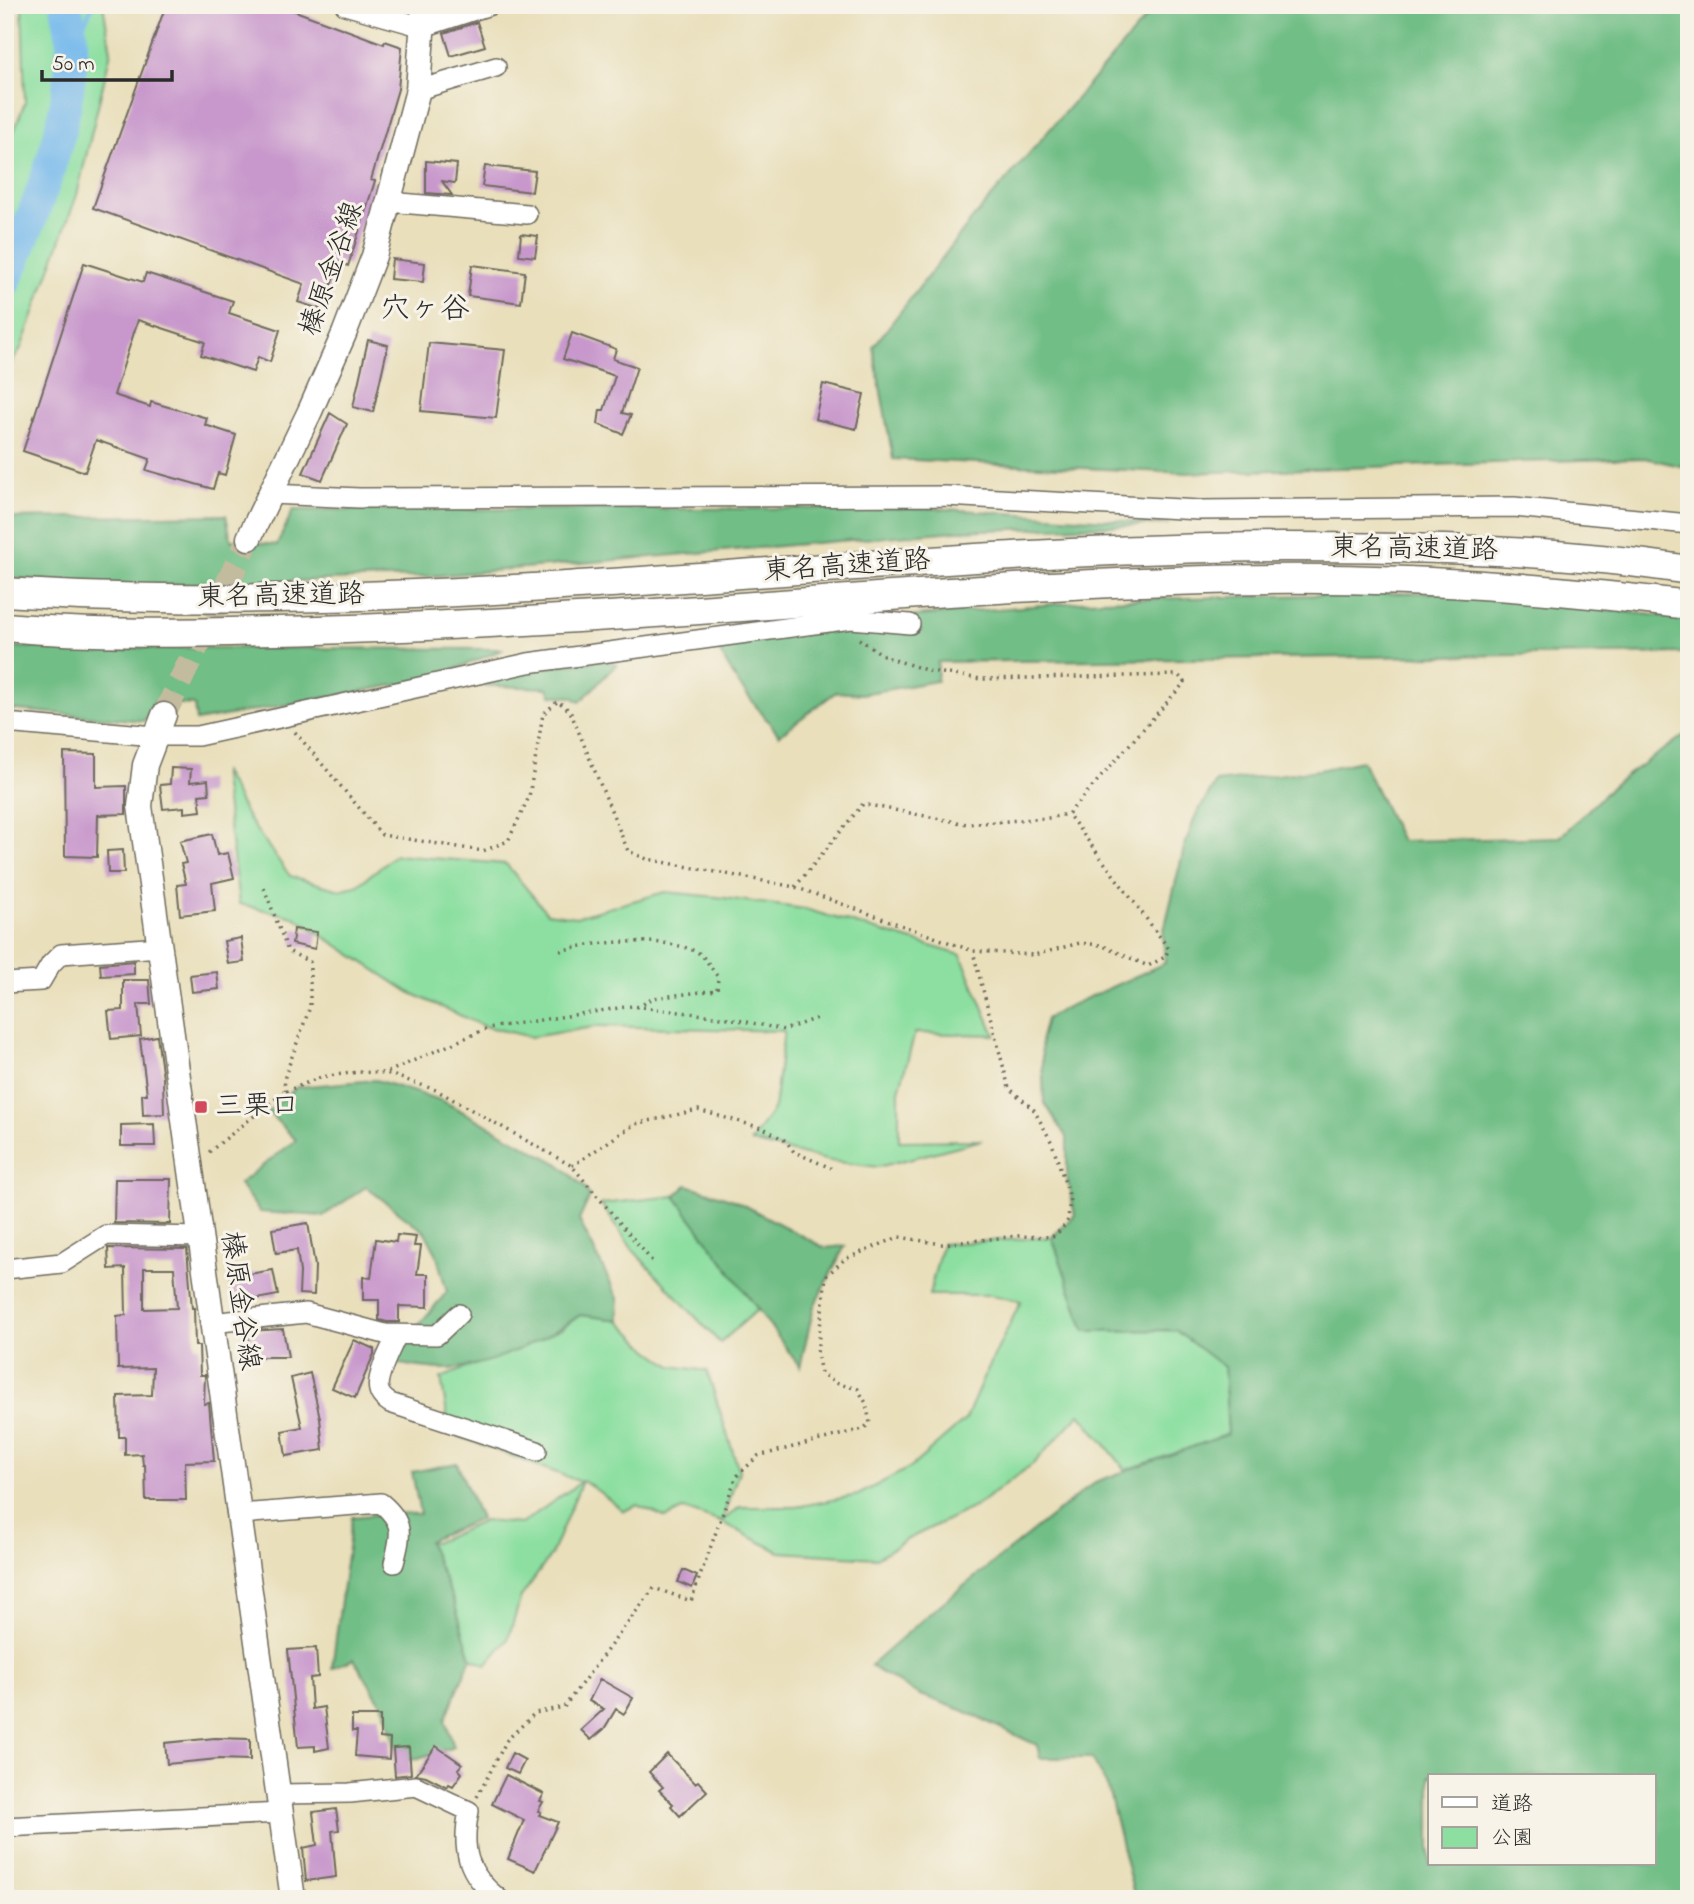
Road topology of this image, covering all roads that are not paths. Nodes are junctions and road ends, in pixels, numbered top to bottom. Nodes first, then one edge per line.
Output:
1 (345, 5) edge
2 (490, 5) edge
3 (424, 16) edge
4 (496, 68) dead end
5 (418, 90) junction
6 (388, 202) junction
7 (527, 214) dead end
8 (271, 494) junction
9 (1689, 524) edge
10 (249, 538) tunnel mouth
11 (1689, 570) edge
12 (5, 592) edge
13 (1689, 605) edge
14 (910, 624) dead end
15 (5, 627) edge
16 (5, 723) edge
17 (160, 726) junction
18 (161, 947) junction
19 (5, 983) edge
20 (200, 1237) junction
21 (5, 1269) edge
22 (459, 1314) dead end
23 (211, 1323) junction
24 (397, 1335) junction
25 (537, 1451) dead end
26 (240, 1514) junction
27 (394, 1563) dead end
28 (280, 1804) junction
29 (5, 1827) edge
30 (293, 1899) edge
31 (499, 1899) edge

1 - 3 street
2 - 3 street
3 - 5 main road, 榛原金谷線
4 - 5 street
5 - 6 main road, 榛原金谷線
6 - 7 street
6 - 8 main road, 榛原金谷線
8 - 9 street
8 - 10 main road, 榛原金谷線
11 - 12 highway, 東名高速道路
13 - 15 highway, 東名高速道路
14 - 17 street
16 - 17 street
17 - 18 main road, 榛原金谷線
18 - 19 street
18 - 20 main road, 榛原金谷線
20 - 21 street
20 - 23 main road, 榛原金谷線
22 - 24 street
23 - 24 street
23 - 26 main road, 榛原金谷線
24 - 25 street
26 - 27 street
26 - 28 main road, 榛原金谷線
28 - 29 street
28 - 30 main road, 榛原金谷線
28 - 31 street

